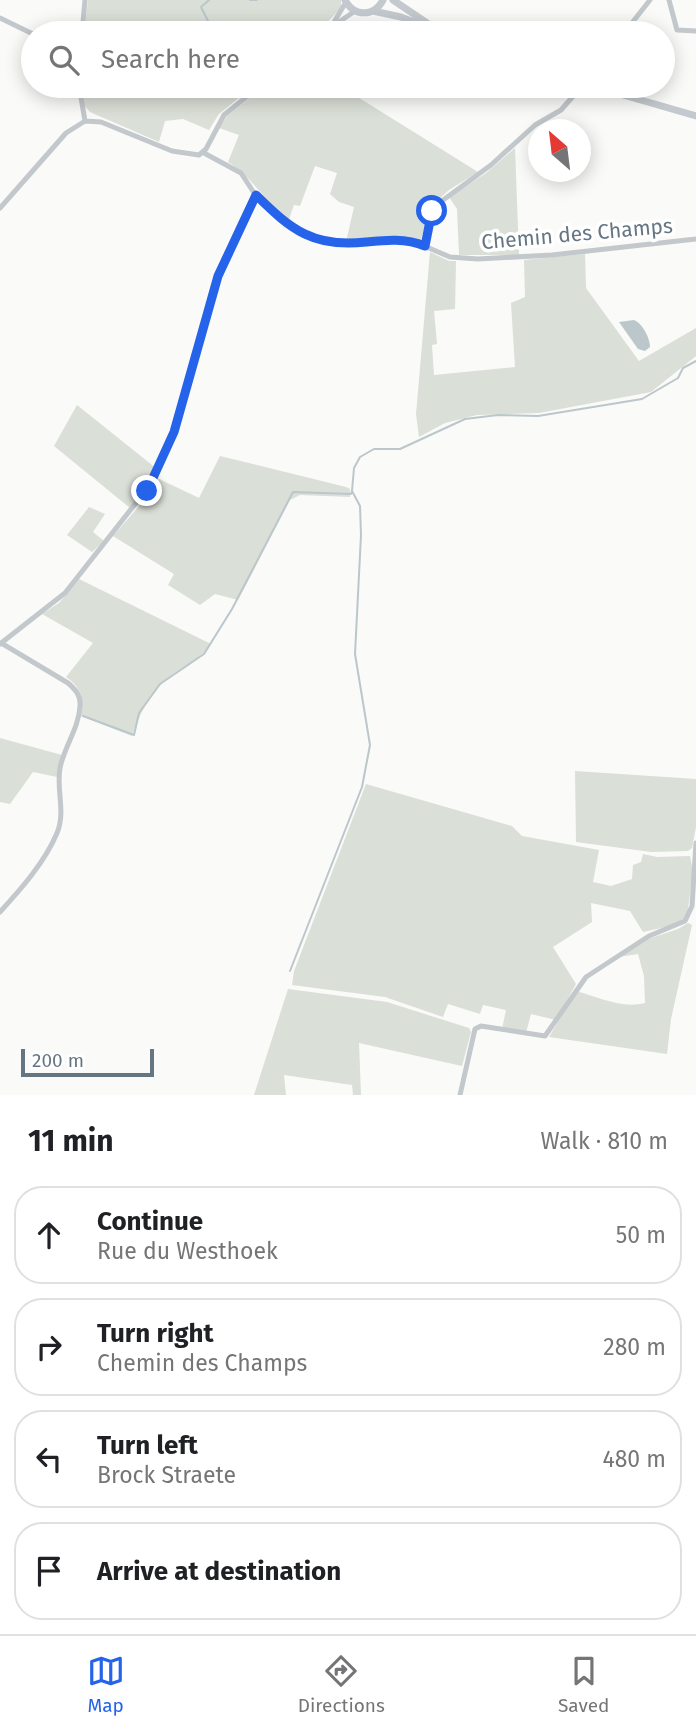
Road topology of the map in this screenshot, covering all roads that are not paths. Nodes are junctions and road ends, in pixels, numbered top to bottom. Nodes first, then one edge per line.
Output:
1 (85, 0) edge
2 (383, 0) edge
3 (393, 0) edge
4 (650, 0) edge
5 (669, 0) edge
6 (346, 1) edge
7 (355, 11) junction
8 (373, 11) junction
9 (0, 18) edge
10 (83, 21) edge
11 (332, 21) edge
12 (340, 21) edge
13 (412, 21) edge
14 (425, 21) edge
15 (633, 21) edge
16 (674, 21) edge
17 (675, 26) edge
18 (21, 28) edge
19 (696, 31) edge
20 (81, 98) edge
21 (245, 98) edge
22 (572, 98) edge
23 (634, 98) edge
24 (696, 116) edge
25 (85, 121) junction
26 (204, 153) junction
27 (256, 195) junction
28 (0, 208) edge
29 (696, 239) edge
30 (425, 246) junction
31 (0, 643) edge
32 (696, 843) edge
33 (0, 912) edge
34 (460, 1095) edge

1 - 10 street
2 - 8 main road
3 - 14 main road
4 - 15 street
5 - 16 street
6 - 7 main road
6 - 11 street
7 - 8 main road
7 - 12 street
8 - 13 main road
9 - 18 street
17 - 19 street
20 - 25 street
21 - 26 street
22 - 30 street
23 - 24 main road
25 - 26 street
25 - 28 street
26 - 27 street, Chemin des Champs
27 - 30 street, Chemin des Champs
27 - 31 street
29 - 30 street, Chemin des Champs
31 - 33 street
32 - 34 street

